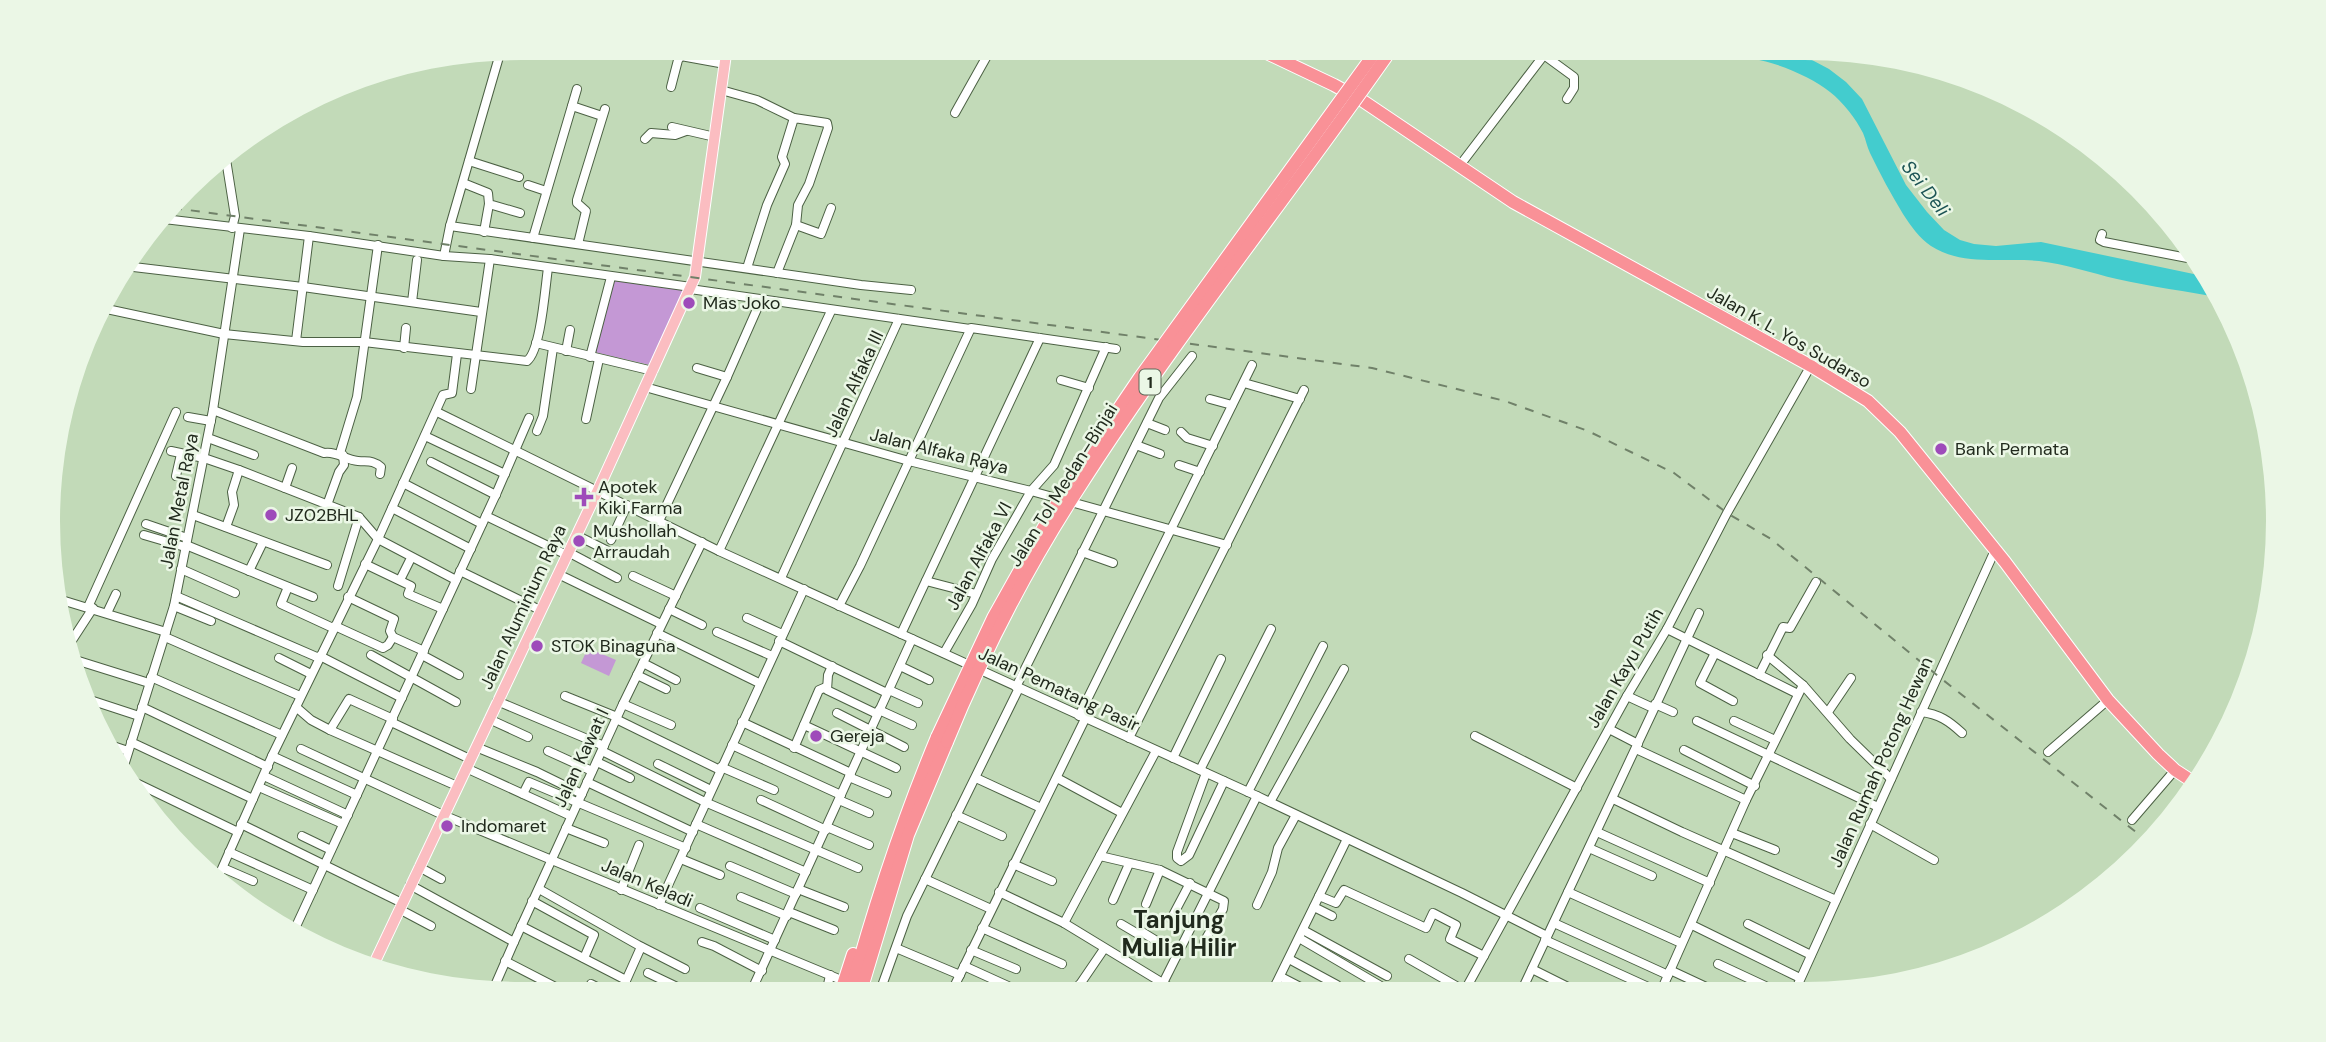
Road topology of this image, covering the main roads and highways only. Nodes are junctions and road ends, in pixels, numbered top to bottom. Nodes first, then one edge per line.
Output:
1 (725, 60) edge
2 (1280, 60) edge
3 (1296, 60) edge
4 (1370, 60) edge
5 (1384, 60) edge
6 (1813, 363) junction
7 (1997, 548) junction
8 (942, 739) junction
9 (2191, 774) edge
10 (2188, 778) edge
11 (919, 780) junction
12 (376, 959) edge
13 (844, 982) edge
14 (853, 982) edge
15 (873, 982) edge

1 - 12 main road, Jalan Aluminium Raya
2 - 6 highway, Jalan K. L. Yos Sudarso
3 - 6 highway, Jalan K. L. Yos Sudarso
4 - 8 highway, Jalan Tol Medan–Binjai / 1, bridge
5 - 8 highway, Jalan Tol Medan–Binjai / 1, bridge
6 - 7 highway, Jalan K. L. Yos Sudarso
7 - 9 highway, Jalan K. L. Yos Sudarso
7 - 10 highway, Jalan K. L. Yos Sudarso
8 - 11 highway, Jalan Tol Medan–Binjai / 1
8 - 15 highway, Jalan Tol Medan–Binjai / 1
11 - 13 highway
11 - 14 highway, Jalan Tol Medan–Binjai / 1

